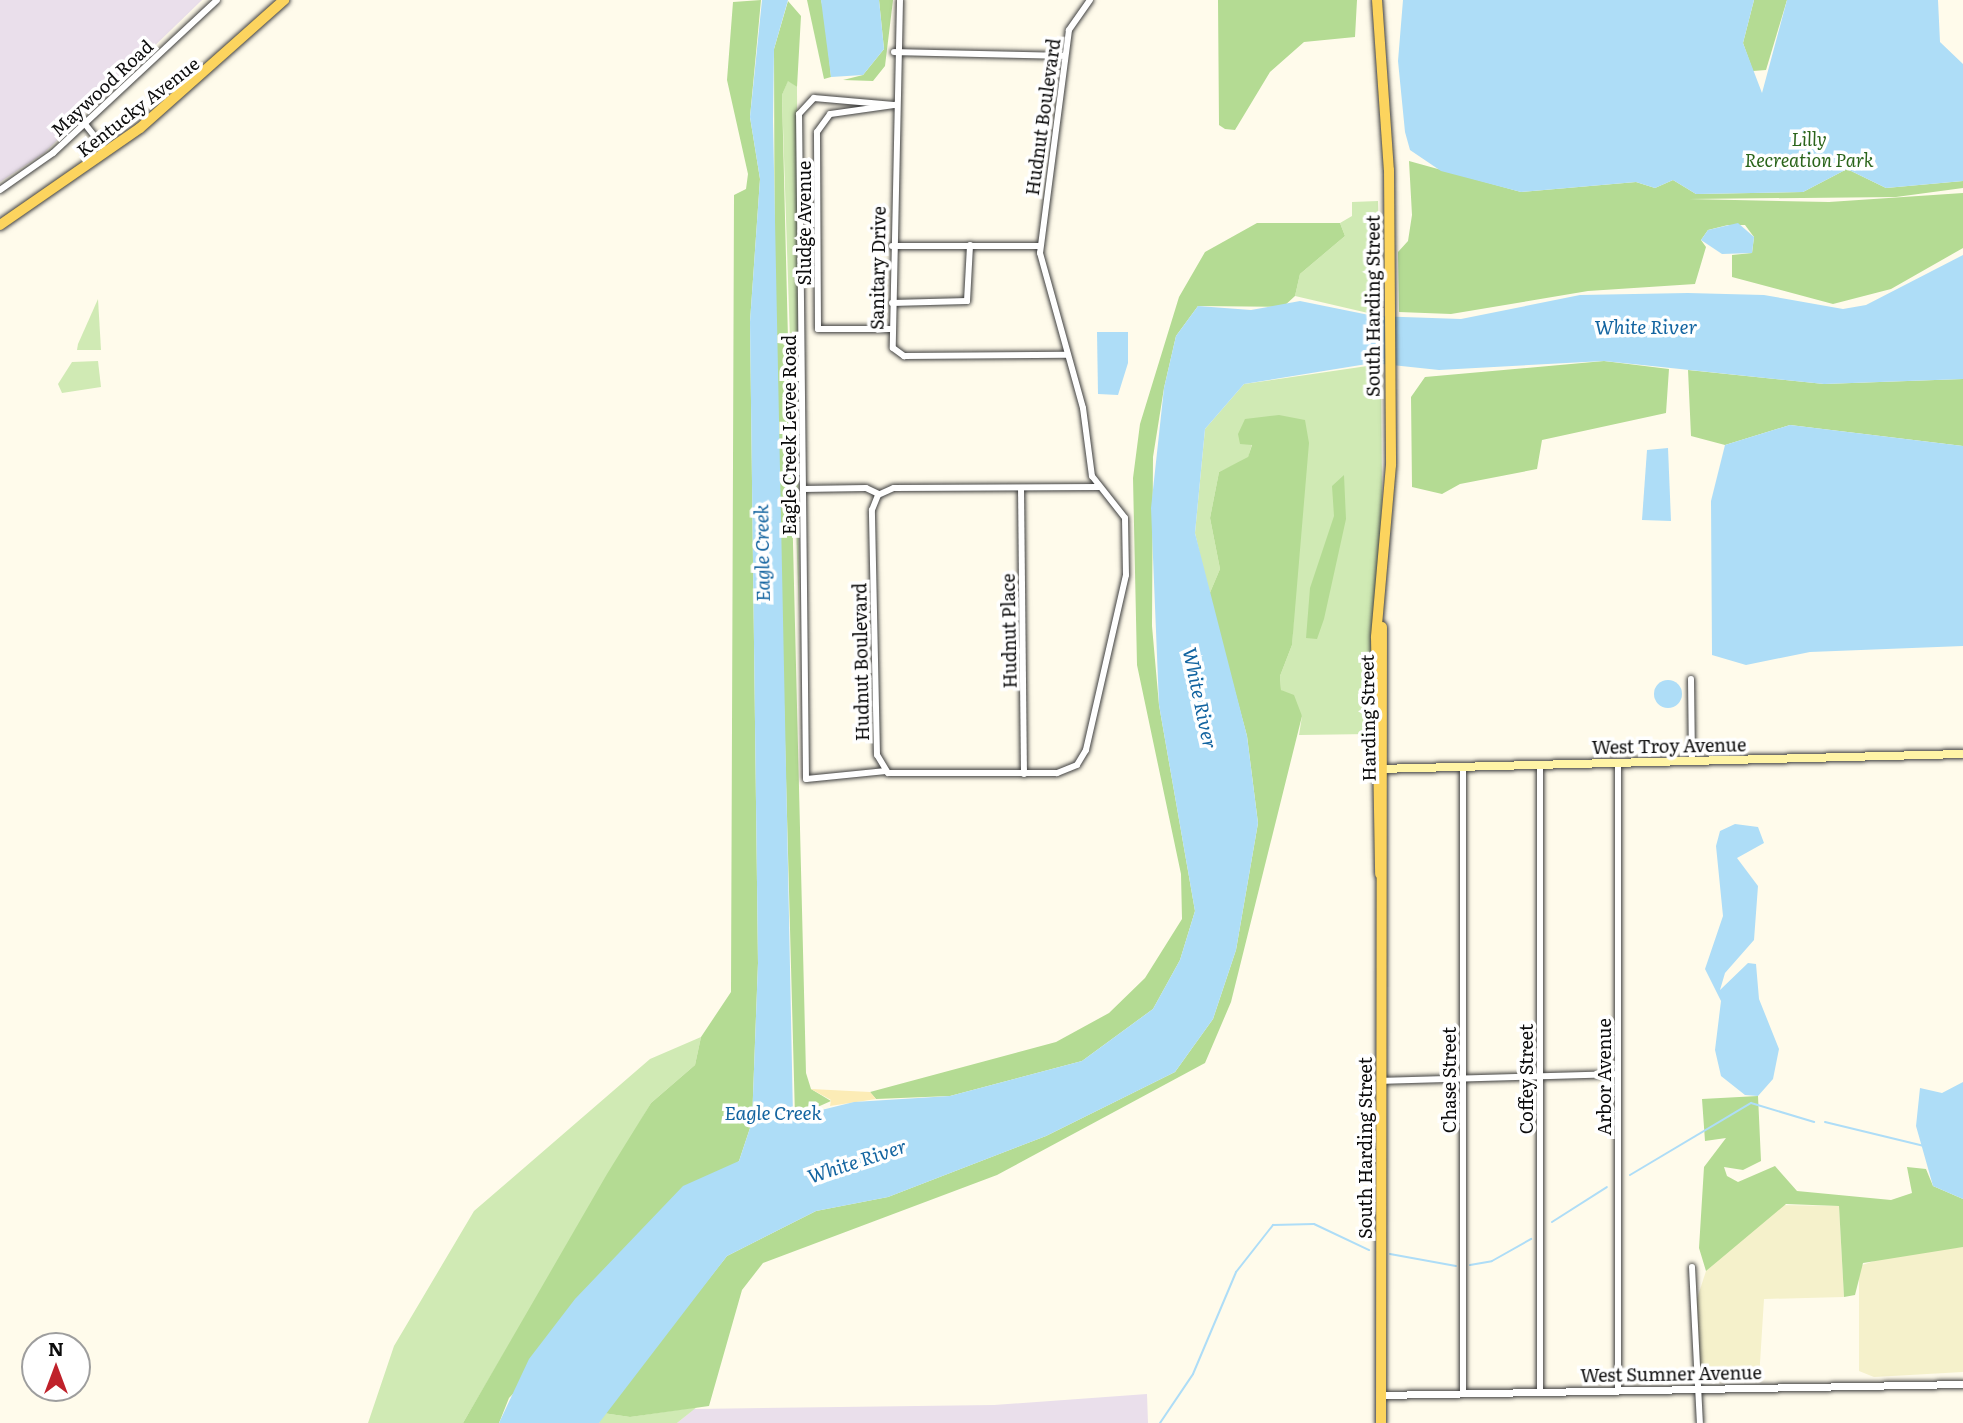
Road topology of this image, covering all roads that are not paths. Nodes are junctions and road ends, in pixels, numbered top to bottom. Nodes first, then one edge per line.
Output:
1 (217, 0) edge
2 (284, 0) edge
3 (900, 0) edge
4 (1090, 0) edge
5 (1377, 0) edge
6 (894, 52) junction
7 (1065, 56) junction
8 (894, 105) junction
9 (85, 124) junction
10 (107, 154) junction
11 (0, 190) edge
12 (0, 225) edge
13 (970, 245) junction
14 (892, 246) junction
15 (1040, 246) junction
16 (891, 303) junction
17 (891, 329) junction
18 (1067, 355) junction
19 (1099, 487) junction
20 (1021, 488) junction
21 (803, 489) junction
22 (879, 494) junction
23 (1380, 613) joint
24 (1691, 680) dead end
25 (1963, 754) edge
26 (1692, 761) junction
27 (1618, 763) junction
28 (1540, 765) junction
29 (1463, 767) junction
30 (1380, 769) junction
31 (886, 771) junction
32 (1024, 774) junction
33 (1380, 874) joint
34 (1617, 1074) junction
35 (1540, 1076) junction
36 (1463, 1079) junction
37 (1380, 1081) junction
38 (1692, 1267) dead end
39 (1963, 1384) edge
40 (1698, 1389) junction
41 (1618, 1391) junction
42 (1540, 1392) junction
43 (1464, 1393) junction
44 (1380, 1395) junction
45 (1381, 1423) edge
46 (1700, 1423) edge

1 - 9 street, Maywood Road
2 - 10 main road, Kentucky Avenue
3 - 6 street, Sanitary Drive
4 - 7 street, Hudnut Boulevard
5 - 23 main road, South Harding Street
6 - 7 street
6 - 8 street, Sanitary Drive
7 - 15 street, Hudnut Boulevard
8 - 14 street, Sanitary Drive
8 - 17 street, Sludge Avenue
8 - 21 street, Eagle Creek Levee Road
9 - 10 street
9 - 11 street, Maywood Road
10 - 12 main road, Kentucky Avenue
13 - 14 street
13 - 15 street
13 - 16 street
14 - 16 street, Sanitary Drive
15 - 18 street, Hudnut Boulevard
16 - 17 street, Sanitary Drive
17 - 18 street, Sanitary Drive
18 - 19 street, Hudnut Boulevard
19 - 20 street
19 - 32 street
20 - 22 street
20 - 32 street, Hudnut Place
21 - 22 street
21 - 31 street, Eagle Creek Levee Road
22 - 31 street, Hudnut Boulevard
23 - 30 main road, Harding Street
24 - 26 street
25 - 26 main road, West Troy Avenue
26 - 27 main road, West Troy Avenue
27 - 28 main road, West Troy Avenue
27 - 34 street, Arbor Avenue
28 - 29 main road, West Troy Avenue
28 - 35 street, Coffey Street
29 - 30 main road, West Troy Avenue
29 - 36 street, Chase Street
30 - 33 main road, Harding Street
31 - 32 street
33 - 37 main road, South Harding Street
34 - 35 street
34 - 41 street, Arbor Avenue
35 - 36 street
35 - 42 street, Coffey Street
36 - 37 street
36 - 43 street, Chase Street
37 - 44 main road, South Harding Street
38 - 40 street
39 - 40 street, West Sumner Avenue
40 - 41 street, West Sumner Avenue
40 - 46 street
41 - 42 street, West Sumner Avenue
42 - 43 street, West Sumner Avenue
43 - 44 street, West Sumner Avenue
44 - 45 main road, South Harding Street

